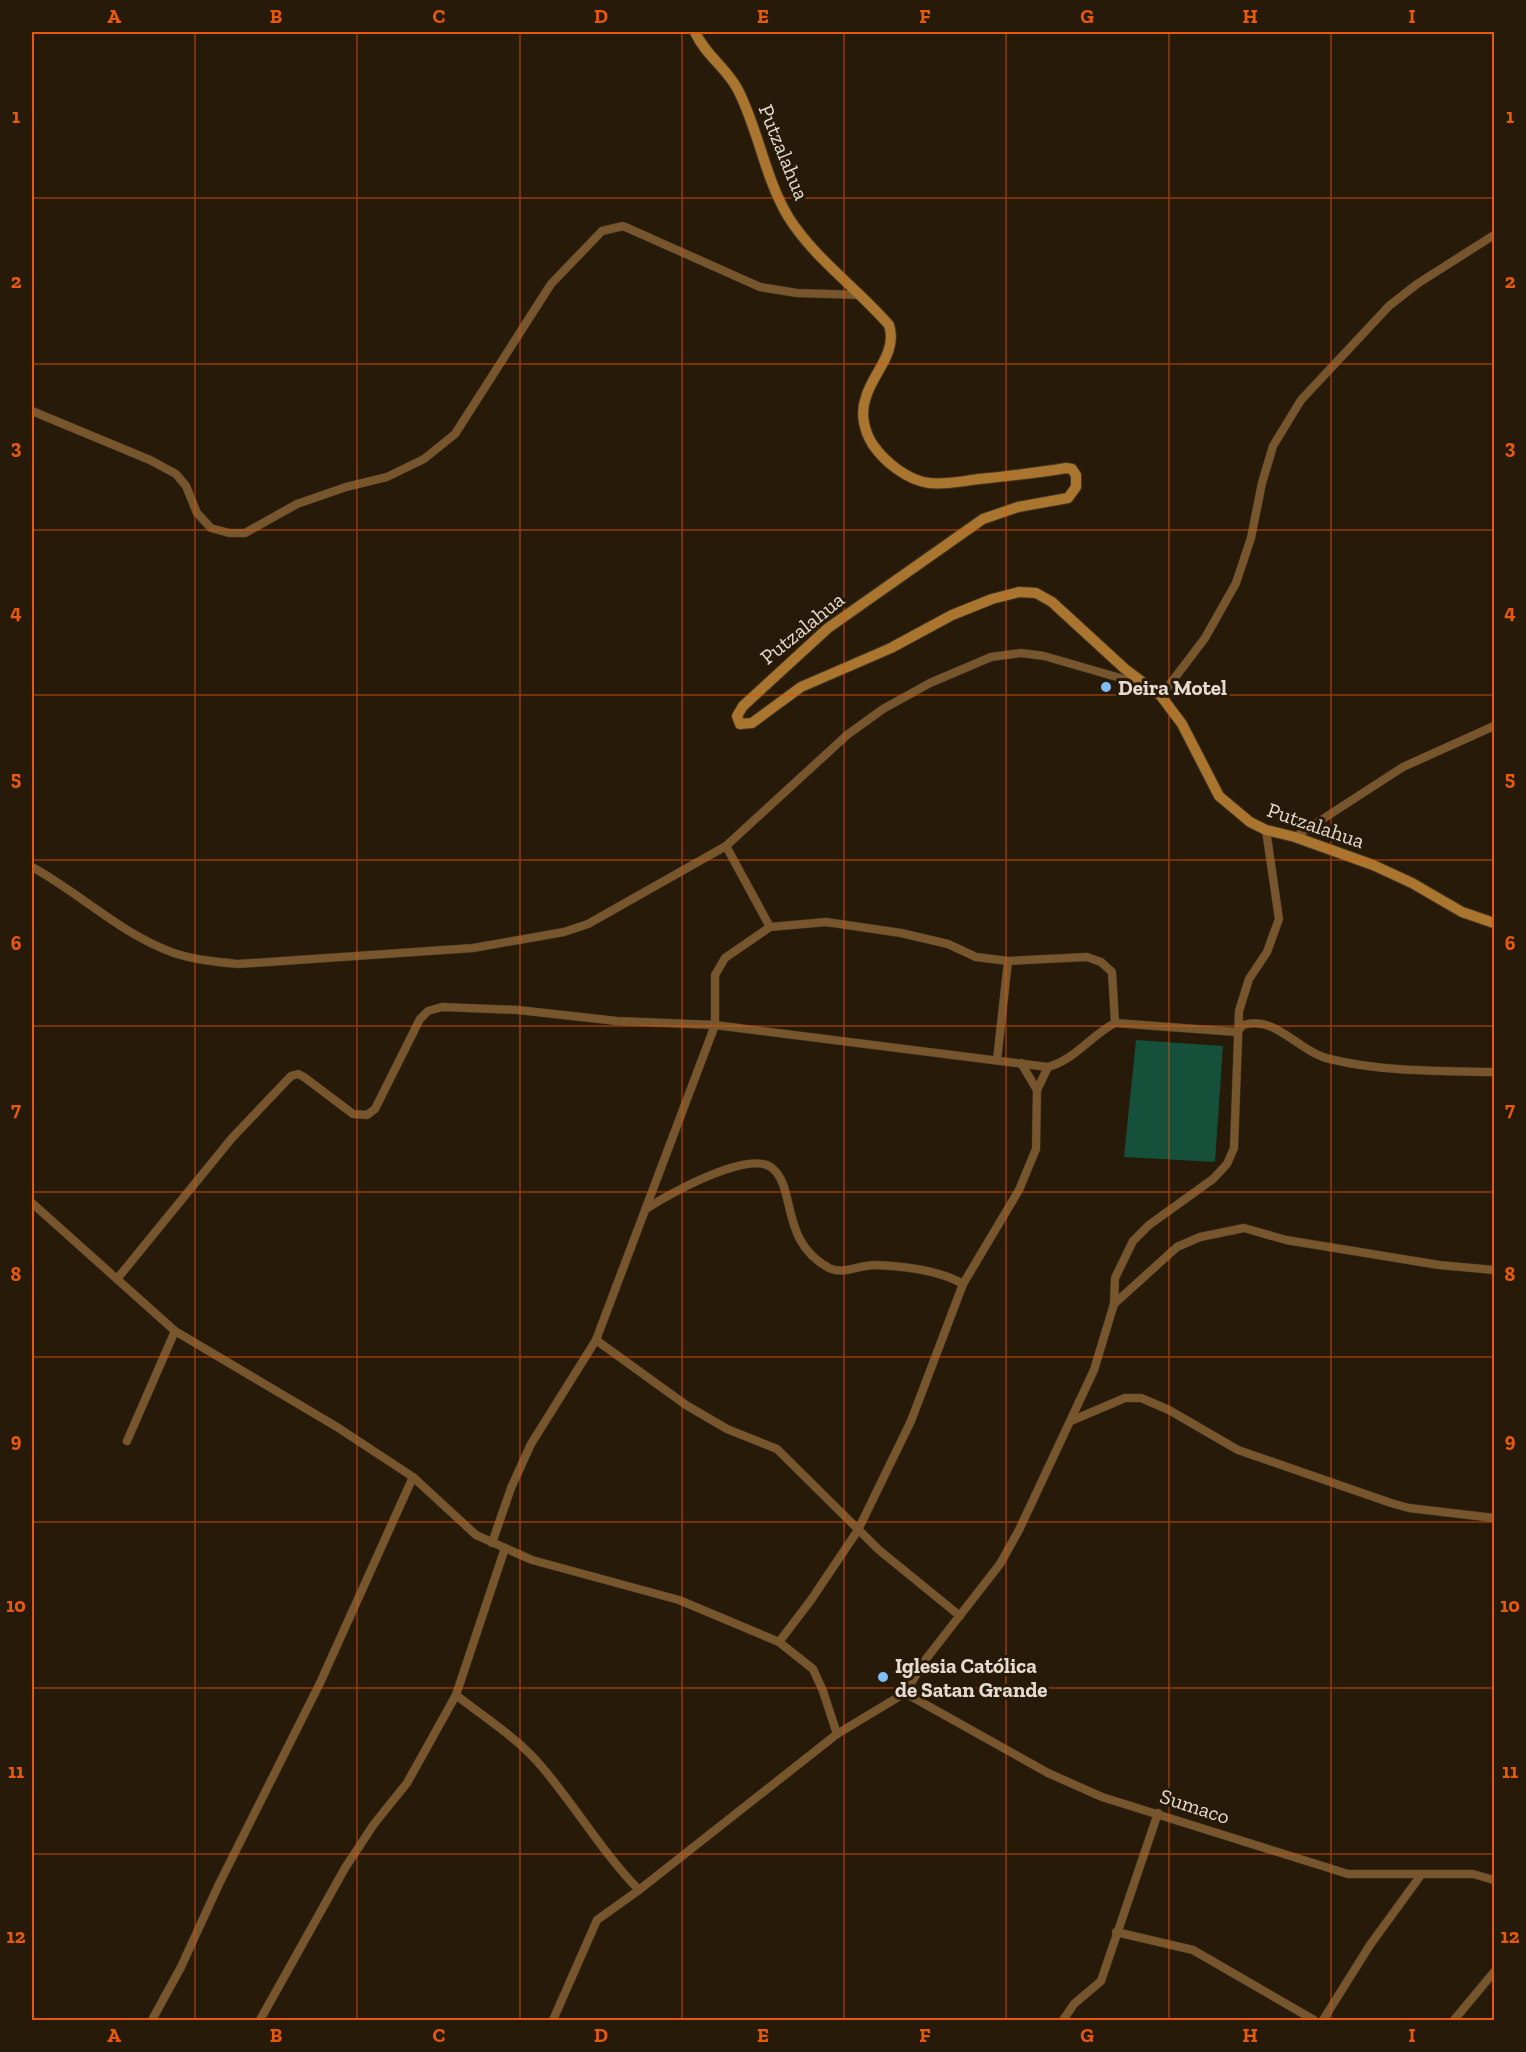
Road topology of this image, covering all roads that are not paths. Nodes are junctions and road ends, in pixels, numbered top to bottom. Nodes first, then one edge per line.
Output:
1 (695, 32) edge
2 (1494, 235) edge
3 (862, 296) junction
4 (32, 411) edge
5 (1145, 685) junction
6 (1161, 696) junction
7 (1494, 726) edge
8 (1266, 830) junction
9 (1295, 837) junction
10 (726, 846) junction
11 (32, 867) edge
12 (1494, 923) edge
13 (770, 927) junction
14 (1008, 961) junction
15 (1115, 1023) junction
16 (715, 1025) junction
17 (1238, 1032) junction
18 (998, 1060) junction
19 (1021, 1063) junction
20 (1048, 1067) junction
21 (1494, 1072) edge
22 (1037, 1090) junction
23 (32, 1203) edge
24 (645, 1209) junction
25 (1494, 1270) edge
26 (117, 1278) junction
27 (963, 1284) junction
28 (1114, 1304) junction
29 (175, 1331) junction
30 (596, 1340) junction
31 (1073, 1420) junction
32 (127, 1441) dead end
33 (413, 1477) junction
34 (1494, 1518) edge
35 (858, 1530) junction
36 (492, 1543) junction
37 (505, 1548) junction
38 (960, 1616) junction
39 (779, 1642) junction
40 (904, 1693) junction
41 (456, 1695) junction
42 (837, 1734) junction
43 (1158, 1813) junction
44 (1421, 1875) junction
45 (1494, 1880) edge
46 (639, 1890) junction
47 (1116, 1932) junction
48 (1494, 1972) edge
49 (152, 2020) edge
50 (260, 2020) edge
51 (553, 2020) edge
52 (1063, 2020) edge
53 (1314, 2020) edge
54 (1323, 2020) edge
55 (1454, 2020) edge

1 - 3 street, Putzalahua
2 - 6 street
3 - 4 street
3 - 5 street, Putzalahua
5 - 6 street, Putzalahua
5 - 10 street
6 - 8 street, Putzalahua
7 - 9 street
8 - 9 street, Putzalahua
8 - 17 street
9 - 12 street, Putzalahua
10 - 11 street
10 - 13 street
13 - 14 street
13 - 16 street
14 - 15 street
14 - 18 street
15 - 17 street
15 - 20 street
16 - 18 street
16 - 24 street
16 - 26 street
17 - 21 street
17 - 28 street
18 - 19 street
19 - 20 street
19 - 22 street
20 - 22 street
22 - 27 street
23 - 26 street
24 - 27 street
24 - 30 street
25 - 28 street
26 - 29 street
27 - 35 street
28 - 31 street
29 - 32 street
29 - 33 street
30 - 35 street
30 - 36 street
31 - 34 street
31 - 38 street
33 - 36 street
33 - 49 street
35 - 38 street
35 - 39 street
36 - 37 street
37 - 39 street
37 - 41 street
38 - 40 street
39 - 42 street
40 - 42 street
40 - 43 street, Sumaco
41 - 46 street
41 - 50 street
42 - 46 street
43 - 44 street, Sumaco
43 - 47 street
44 - 45 street, Sumaco
44 - 54 street
46 - 51 street
47 - 52 street
47 - 53 street
48 - 55 street

